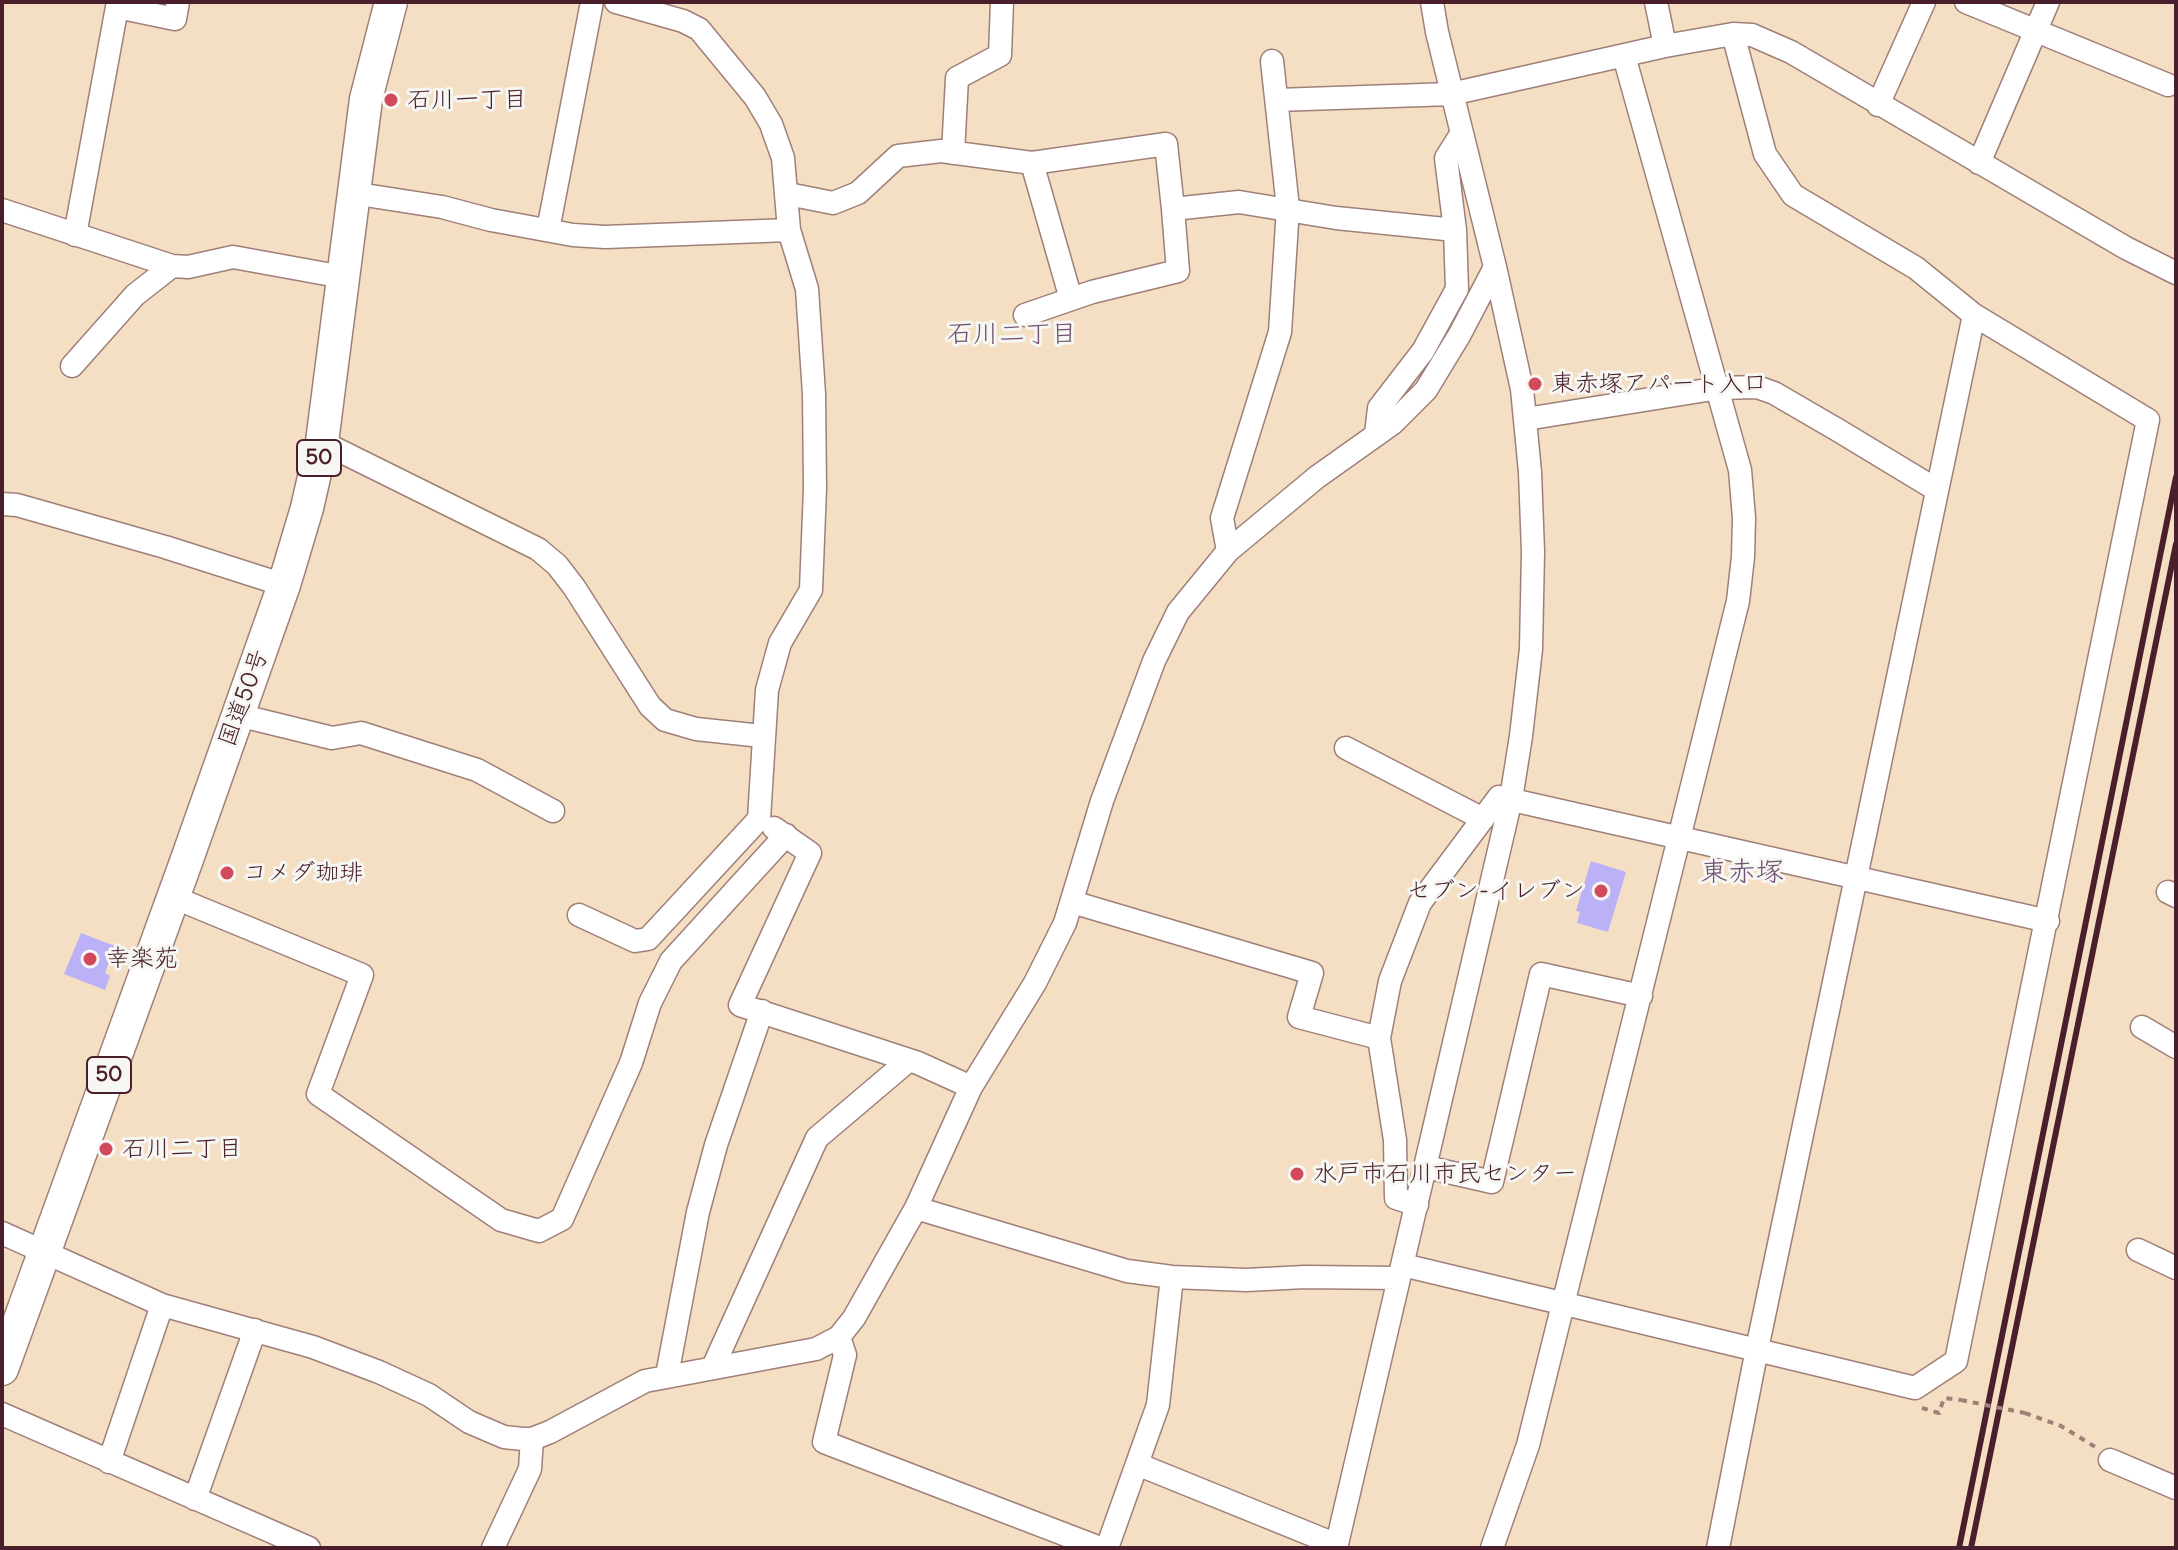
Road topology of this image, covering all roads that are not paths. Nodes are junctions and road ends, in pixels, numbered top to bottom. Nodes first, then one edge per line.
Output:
1 (178, 2) edge
2 (391, 2) edge
3 (592, 2) edge
4 (616, 2) edge
5 (1002, 2) edge
6 (1432, 2) edge
7 (1656, 2) edge
8 (1924, 2) edge
9 (1966, 2) edge
10 (2048, 2) edge
11 (2035, 32) junction
12 (1733, 34) junction
13 (1665, 46) junction
14 (1624, 56) junction
15 (1272, 61) dead end
16 (2168, 85) dead end
17 (1451, 94) junction
18 (1277, 100) junction
19 (1878, 105) junction
20 (1461, 134) junction
21 (953, 153) junction
22 (1032, 163) junction
23 (1979, 163) junction
24 (352, 193) junction
25 (788, 194) junction
26 (1288, 208) junction
27 (1173, 209) junction
28 (2, 210) edge
29 (548, 230) junction
30 (789, 230) junction
31 (1455, 230) junction
32 (75, 235) junction
33 (172, 266) junction
34 (1495, 267) junction
35 (2176, 273) edge
36 (343, 277) junction
37 (1071, 299) junction
38 (1025, 315) dead end
39 (1974, 315) junction
40 (72, 366) dead end
41 (1719, 388) junction
42 (1526, 419) junction
43 (1376, 435) junction
44 (322, 442) junction
45 (1937, 490) junction
46 (2, 504) edge
47 (1228, 551) junction
48 (284, 585) junction
49 (238, 715) junction
50 (762, 736) junction
51 (1346, 748) dead end
52 (1511, 799) junction
53 (553, 811) dead end
54 (759, 819) junction
55 (1483, 819) junction
56 (786, 835) junction
57 (1680, 838) junction
58 (1857, 877) junction
59 (173, 897) junction
60 (1072, 902) junction
61 (579, 915) dead end
62 (2048, 921) junction
63 (1641, 996) junction
64 (762, 1011) junction
65 (2142, 1027) dead end
66 (1379, 1038) junction
67 (2176, 1047) edge
68 (909, 1060) junction
69 (971, 1087) junction
70 (1426, 1167) junction
71 (1417, 1205) junction
72 (916, 1208) junction
73 (2, 1233) edge
74 (2138, 1250) dead end
75 (46, 1253) junction
76 (2176, 1268) edge
77 (1401, 1272) junction
78 (1172, 1277) junction
79 (1564, 1303) junction
80 (162, 1305) junction
81 (255, 1330) junction
82 (839, 1337) junction
83 (1757, 1349) junction
84 (713, 1367) junction
85 (2, 1369) edge
86 (667, 1375) junction
87 (2, 1414) edge
88 (532, 1439) junction
89 (2110, 1460) road end
90 (109, 1462) junction
91 (1137, 1464) junction
92 (2176, 1488) edge
93 (195, 1499) junction
94 (1337, 1546) edge
95 (309, 1548) edge
96 (493, 1548) edge
97 (1100, 1548) edge
98 (1107, 1548) edge
99 (1492, 1548) edge
100 (1718, 1548) edge

1 - 32 street
2 - 24 highway, 国道50号 / 50
3 - 29 street
4 - 25 street
5 - 21 street
6 - 17 street
7 - 13 street
8 - 19 street
9 - 11 street
10 - 11 street
11 - 16 street
11 - 23 street
12 - 13 street
12 - 19 street
12 - 39 street
13 - 14 street
14 - 17 street
14 - 41 street
15 - 18 street
17 - 18 street
17 - 20 street
18 - 26 street
19 - 23 street
20 - 31 street
20 - 34 street
21 - 22 street
21 - 25 street
22 - 27 street
22 - 37 street
23 - 35 street
24 - 29 street
24 - 36 highway, 国道50号 / 50
25 - 30 street
26 - 27 street
26 - 31 street
26 - 47 street
27 - 37 street
28 - 32 street
29 - 30 street
30 - 50 street
31 - 43 street
32 - 33 street
33 - 36 street
33 - 40 street
34 - 42 street
34 - 43 street
36 - 44 highway, 国道50号 / 50
37 - 38 street
39 - 45 street
39 - 62 street
41 - 42 street
41 - 45 street
41 - 57 street
42 - 52 street
43 - 47 street
44 - 48 highway, 国道50号 / 50
44 - 50 street
45 - 58 street
46 - 48 street
47 - 60 street
48 - 49 highway, 国道50号 / 50
49 - 53 street
49 - 59 highway, 国道50号 / 50
50 - 54 street
51 - 55 street
52 - 55 street
52 - 57 street
52 - 70 street
54 - 56 street
54 - 61 street
55 - 66 street
56 - 59 street
56 - 64 street
57 - 58 street
57 - 63 street
58 - 62 street
58 - 83 street
59 - 75 highway, 国道50号 / 50
60 - 66 street
60 - 69 street
62 - 83 street
63 - 70 street
63 - 79 street
64 - 68 street
64 - 86 street
65 - 67 street
66 - 71 street
68 - 69 street
68 - 84 street
69 - 72 street
70 - 71 street
71 - 77 street
72 - 78 street
72 - 82 street
73 - 75 street
74 - 76 street
75 - 80 street
75 - 85 highway, 国道50号 / 50
77 - 78 street
77 - 79 street
77 - 94 street
78 - 91 street
79 - 83 street
79 - 99 street
80 - 81 street
80 - 90 street
81 - 88 street
81 - 93 street
82 - 84 street
82 - 97 street
83 - 100 street
84 - 86 street
86 - 88 street
87 - 90 street
88 - 96 street
89 - 92 street
90 - 93 street
91 - 94 street
91 - 98 street
93 - 95 street

